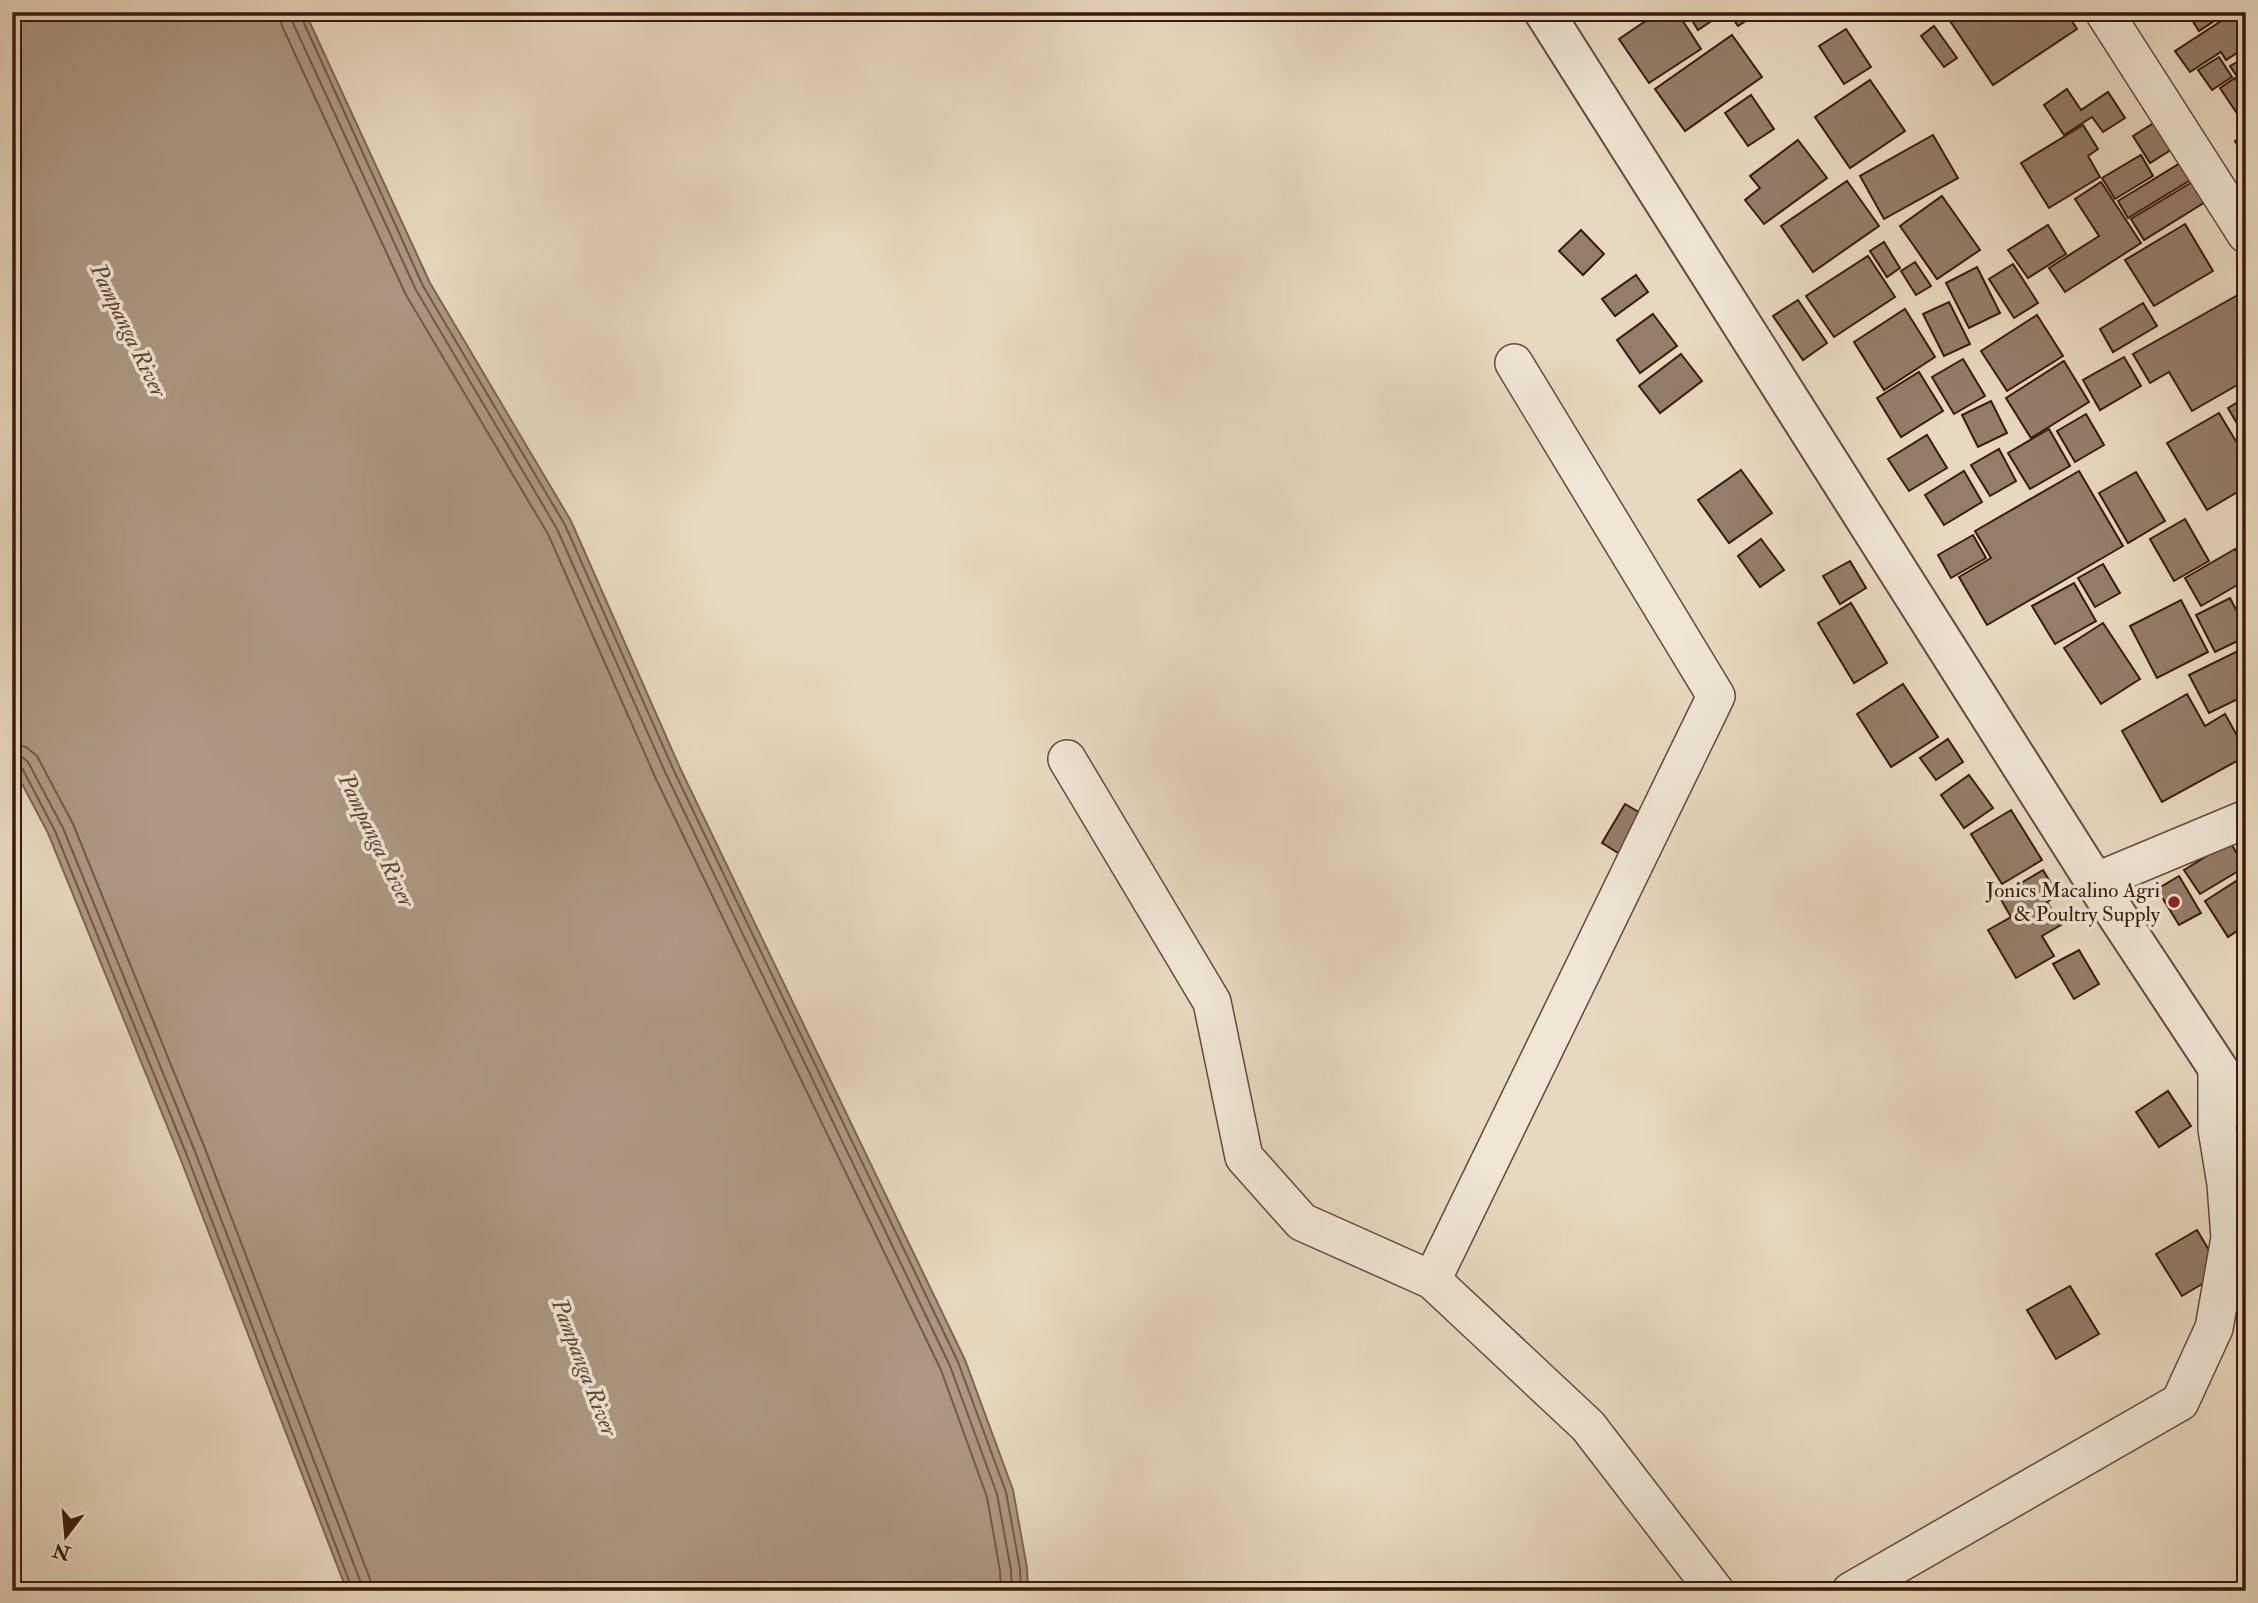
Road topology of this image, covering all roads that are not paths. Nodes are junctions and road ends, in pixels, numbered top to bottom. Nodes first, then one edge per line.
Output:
1 (1544, 12) edge
2 (2104, 12) edge
3 (2246, 234) edge
4 (1514, 363) dead end
5 (1067, 759) dead end
6 (2246, 819) edge
7 (2095, 882) junction
8 (2217, 1068) junction
9 (2246, 1111) edge
10 (1432, 1280) junction
11 (1715, 1591) edge
12 (1851, 1591) edge

1 - 7 street
2 - 3 street
4 - 10 street
5 - 10 street
6 - 7 street
7 - 8 street
8 - 9 street
8 - 12 street
10 - 11 street

